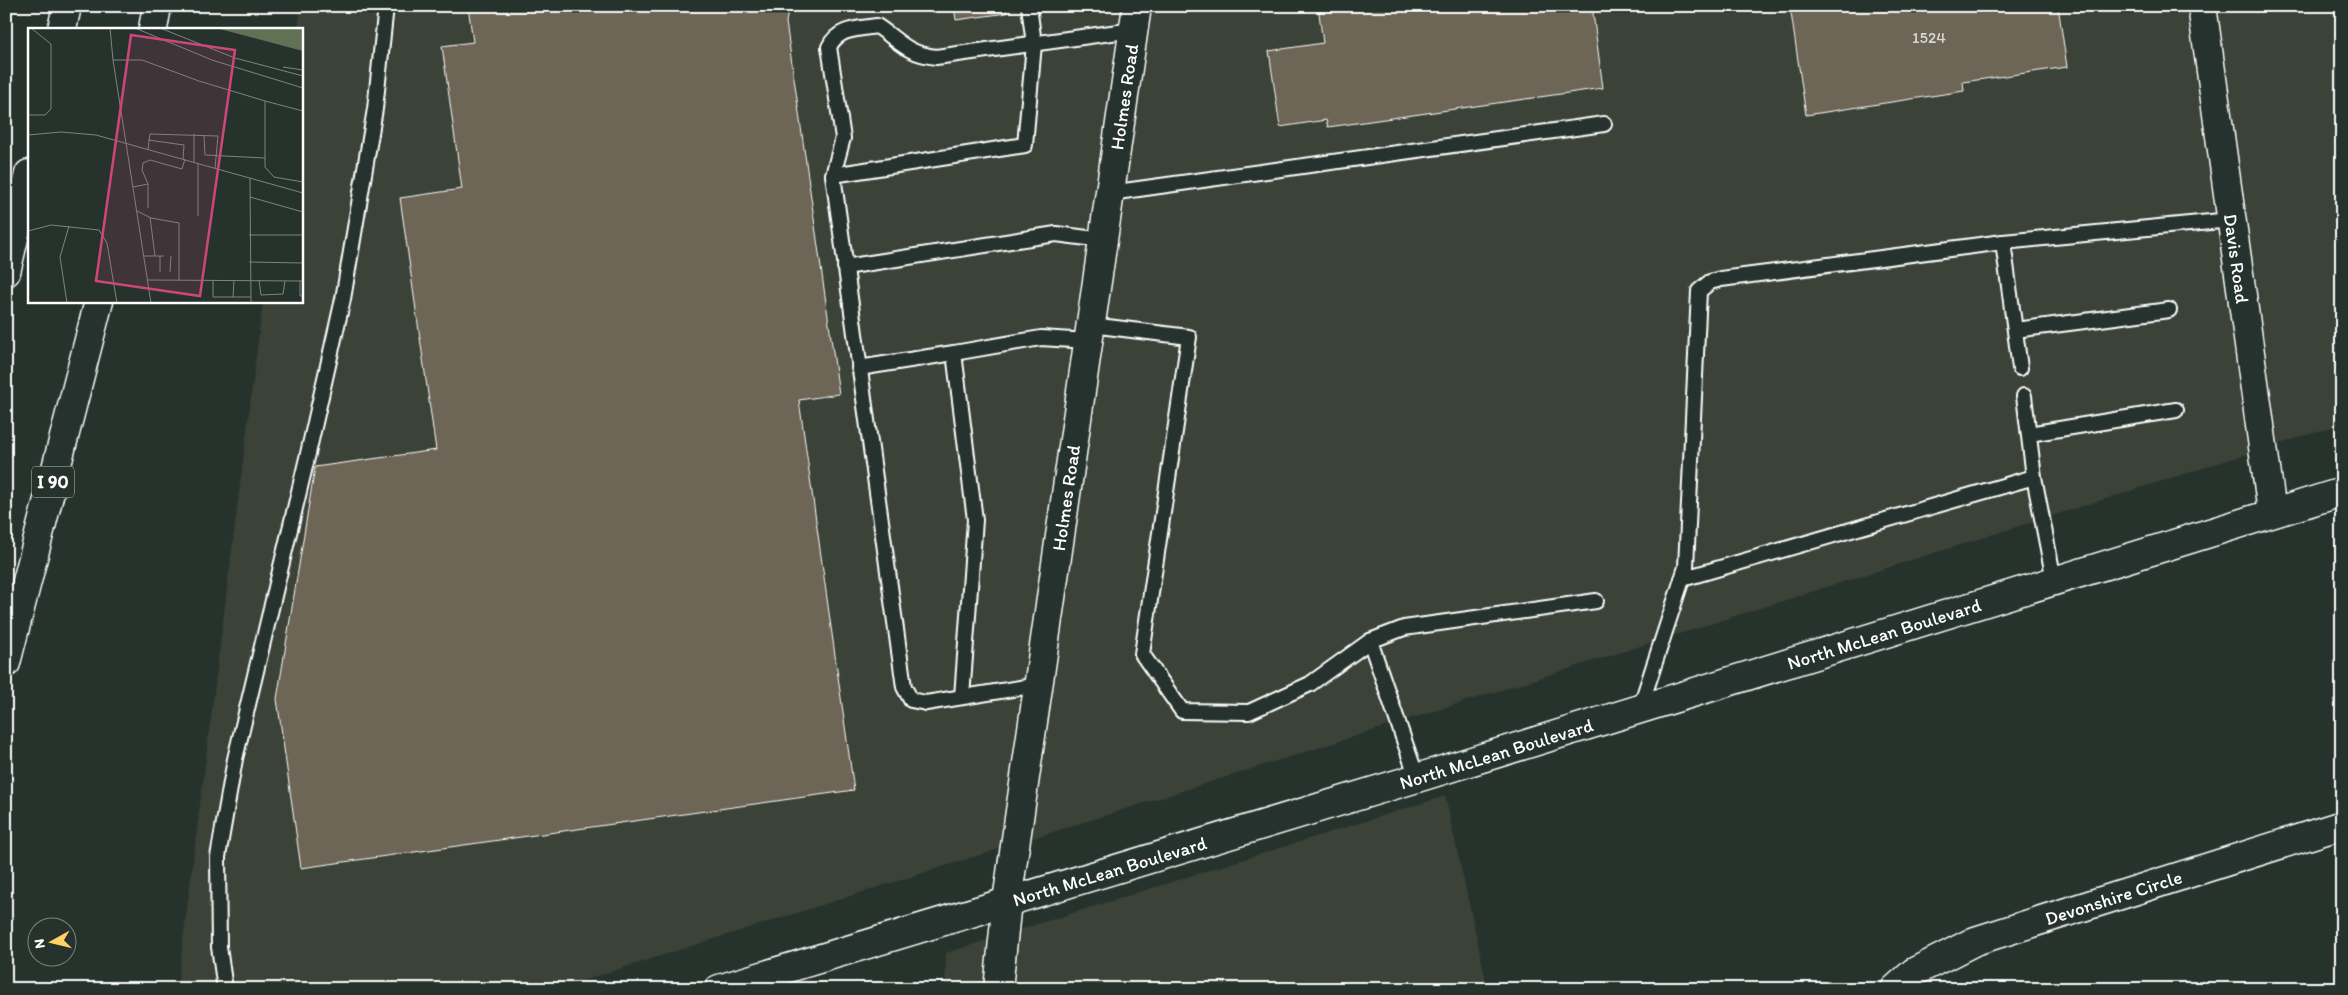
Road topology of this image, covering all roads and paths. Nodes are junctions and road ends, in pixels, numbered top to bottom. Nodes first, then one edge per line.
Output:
1 (67, 6) edge
2 (157, 6) edge
3 (386, 6) edge
4 (1029, 6) edge
5 (2202, 6) edge
6 (1135, 18) edge
7 (62, 28) edge
8 (153, 28) edge
9 (1034, 44) junction
10 (1604, 124) dead end
11 (833, 175) junction
12 (28, 178) edge
13 (1110, 193) junction
14 (2231, 220) junction
15 (1103, 240) junction
16 (2003, 242) junction
17 (845, 267) junction
18 (6, 272) edge
19 (99, 302) edge
20 (2169, 310) dead end
21 (2015, 330) junction
22 (1090, 333) junction
23 (954, 353) junction
24 (859, 368) junction
25 (2020, 368) dead end
26 (2024, 396) dead end
27 (2176, 410) dead end
28 (2028, 434) junction
29 (2034, 477) junction
30 (2342, 492) edge
31 (2272, 512) junction
32 (1682, 579) junction
33 (2054, 580) junction
34 (1596, 602) dead end
35 (1370, 641) junction
36 (6, 663) edge
37 (1038, 685) junction
38 (962, 697) junction
39 (1640, 708) junction
40 (1417, 778) junction
41 (2342, 825) edge
42 (1006, 900) junction
43 (225, 989) edge
44 (719, 989) edge
45 (998, 989) edge
46 (1895, 989) edge

1 - 7 main road
2 - 8 main road
3 - 43 lane
4 - 9 lane
5 - 14 main road, Davis Road
6 - 9 lane
6 - 13 main road, Holmes Road
9 - 11 lane
9 - 11 lane
10 - 13 lane
11 - 17 lane
12 - 18 main road
13 - 15 main road, Holmes Road
14 - 16 lane
14 - 31 main road, Davis Road
15 - 17 lane
15 - 22 main road, Holmes Road
16 - 21 lane
16 - 32 lane
17 - 24 lane
19 - 36 main road, I 90
20 - 21 lane
21 - 25 lane
22 - 23 lane
22 - 35 lane
22 - 37 main road, Holmes Road
23 - 24 lane
23 - 38 lane
24 - 38 lane
26 - 28 lane
27 - 28 lane
28 - 29 lane
29 - 32 lane
29 - 33 lane
30 - 31 main road, North McLean Boulevard
31 - 33 main road, North McLean Boulevard
32 - 39 lane
33 - 39 main road, North McLean Boulevard
34 - 35 lane
35 - 40 lane
37 - 38 lane
37 - 42 main road, Holmes Road
39 - 40 main road, North McLean Boulevard
40 - 42 main road, North McLean Boulevard
41 - 46 main road, Devonshire Circle
42 - 44 main road, North McLean Boulevard
42 - 45 main road, Holmes Road

